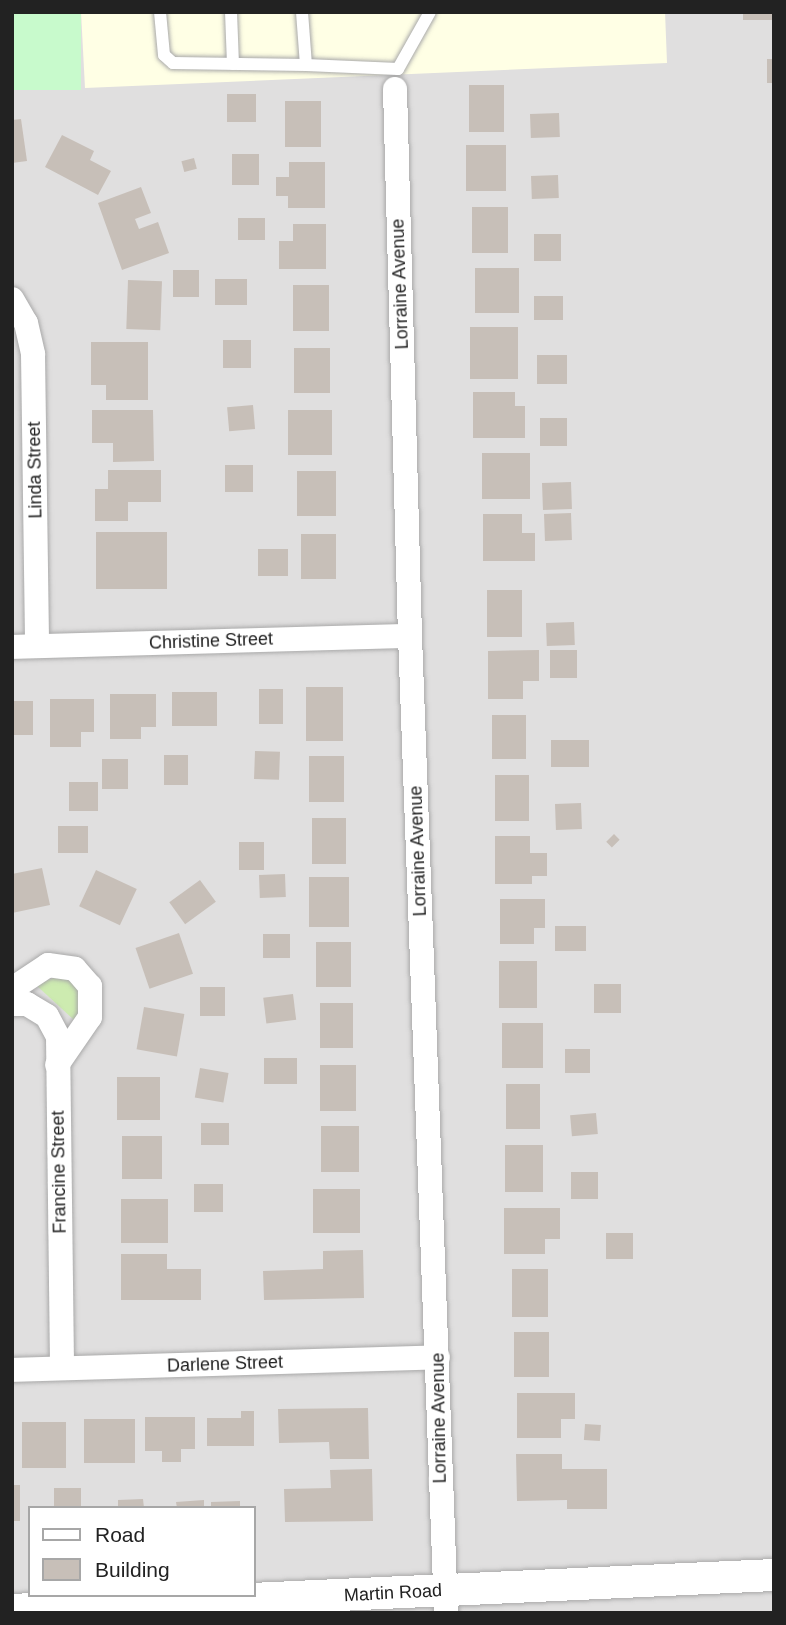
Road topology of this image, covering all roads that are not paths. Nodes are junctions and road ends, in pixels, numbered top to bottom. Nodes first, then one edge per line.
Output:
1 (160, 12) edge
2 (231, 12) edge
3 (302, 12) edge
4 (430, 12) edge
5 (233, 64) junction
6 (306, 65) junction
7 (396, 79) junction
8 (12, 299) edge
9 (410, 636) junction
10 (37, 646) junction
11 (12, 647) edge
12 (12, 989) edge
13 (12, 1004) edge
14 (57, 1065) junction
15 (438, 1357) junction
16 (62, 1368) junction
17 (12, 1370) edge
18 (774, 1576) edge
19 (444, 1602) edge
20 (142, 1609) edge
21 (12, 1610) edge

1 - 5 lane
2 - 5 lane
3 - 6 lane
4 - 7 lane
5 - 6 lane
6 - 7 lane
7 - 9 street, Lorraine Avenue
8 - 10 street, Linda Street
9 - 10 street, Christine Street
9 - 15 street, Lorraine Avenue
10 - 11 street, Christine Street
12 - 14 street
13 - 14 street, Francine Street
14 - 16 street, Francine Street
15 - 16 street, Darlene Street
15 - 19 street, Lorraine Avenue
16 - 17 street, Darlene Street
18 - 19 street, Martin Road
19 - 20 street, Martin Road
20 - 21 street, Martin Road

